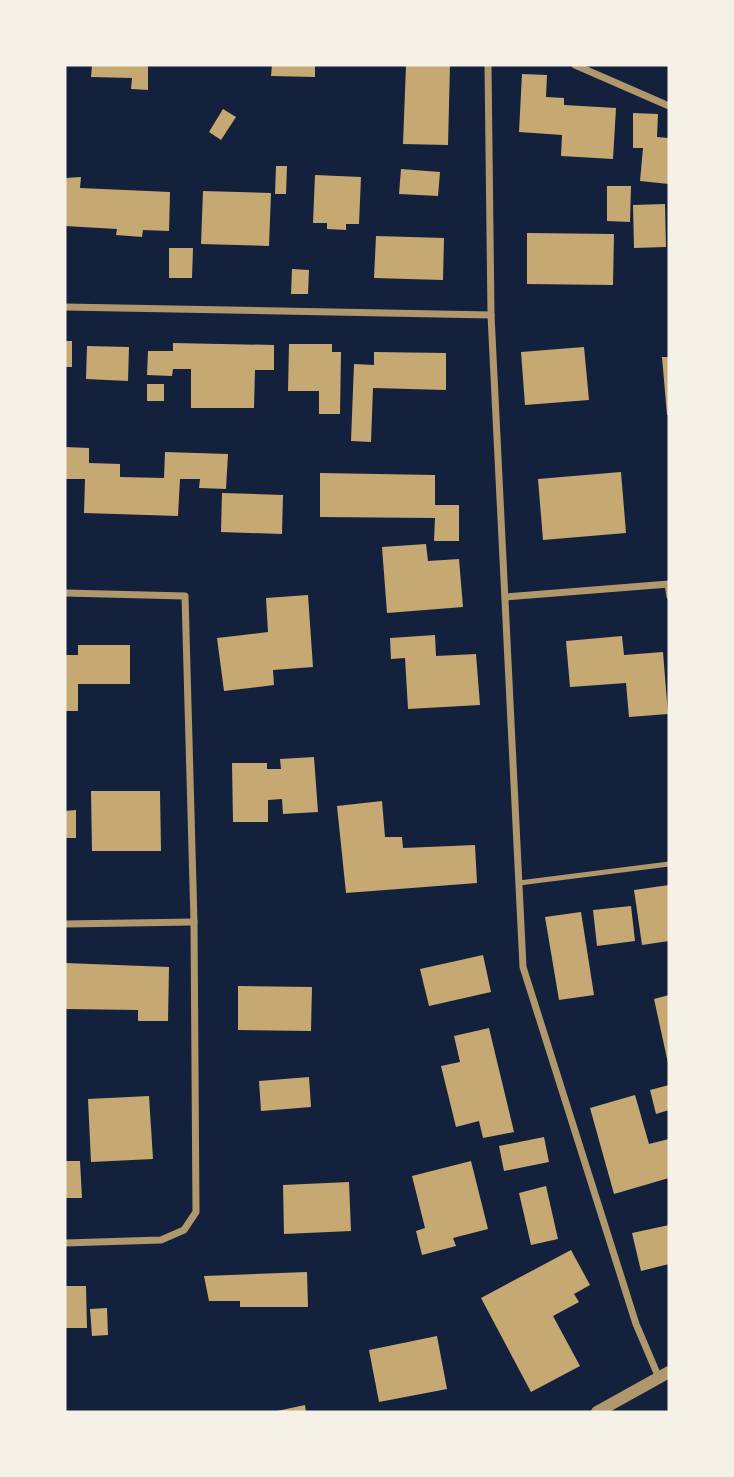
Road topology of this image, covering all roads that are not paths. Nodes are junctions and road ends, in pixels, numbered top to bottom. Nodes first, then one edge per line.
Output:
1 (488, 65) edge
2 (575, 65) edge
3 (669, 106) edge
4 (65, 307) edge
5 (491, 315) junction
6 (668, 584) edge
7 (65, 593) edge
8 (506, 597) junction
9 (669, 597) edge
10 (669, 864) edge
11 (519, 883) junction
12 (194, 922) junction
13 (65, 924) edge
14 (65, 1243) edge
15 (666, 1376) edge
16 (597, 1412) edge

1 - 5 street
2 - 3 street
4 - 5 street
5 - 8 street
6 - 8 street
6 - 9 lane
7 - 12 street
8 - 11 street
10 - 11 lane
11 - 15 street
12 - 13 street
12 - 14 street
15 - 16 street

